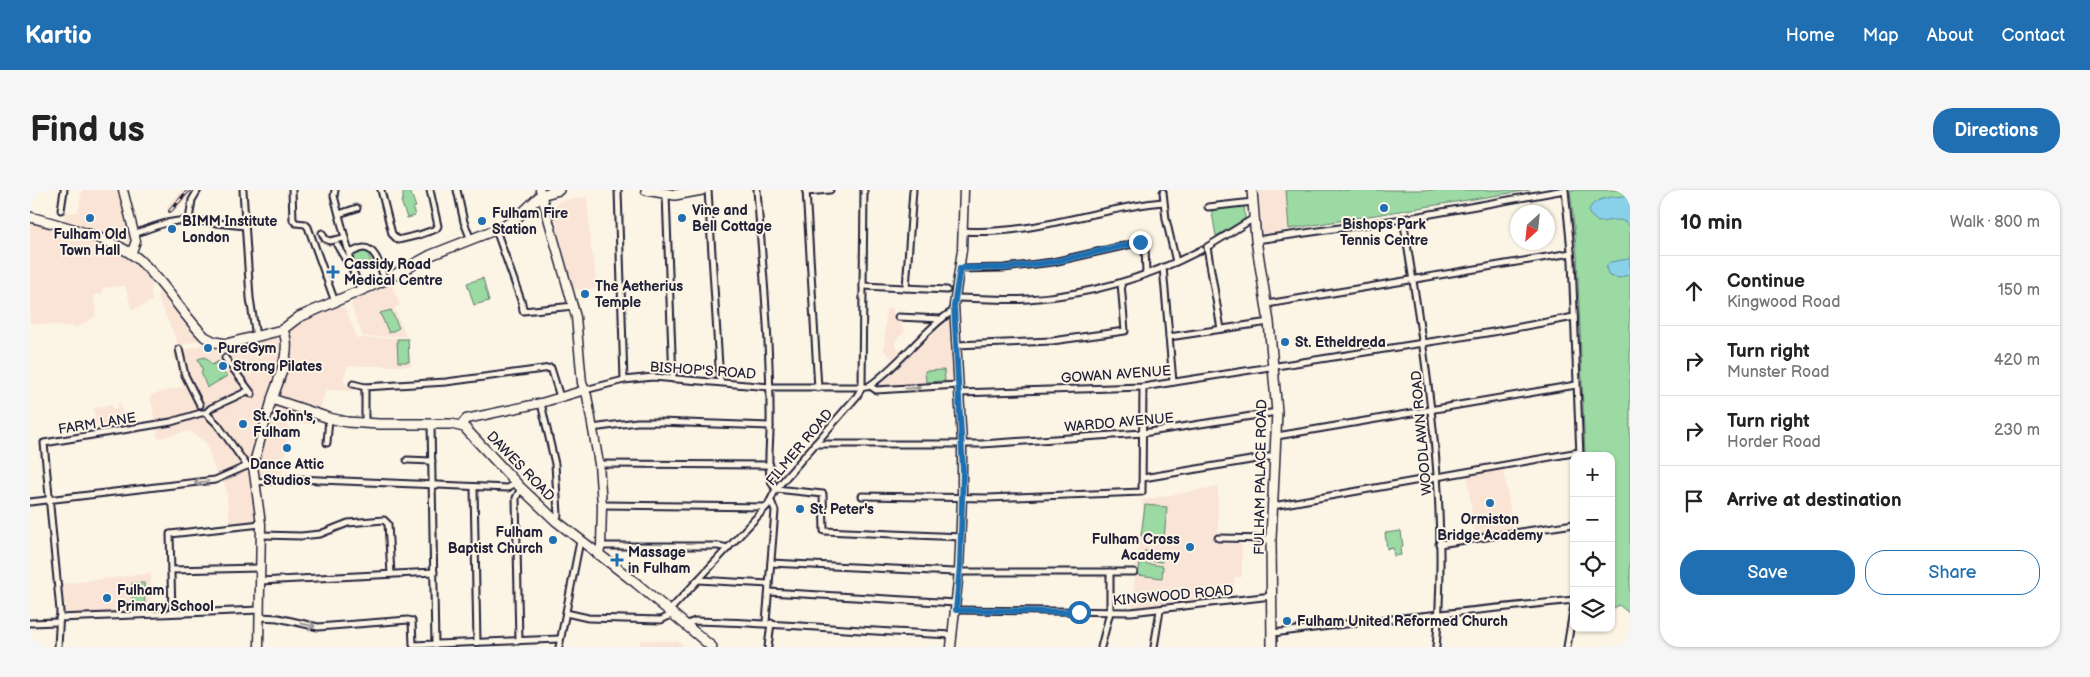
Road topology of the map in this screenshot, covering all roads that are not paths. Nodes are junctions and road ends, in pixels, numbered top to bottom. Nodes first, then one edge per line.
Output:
1 (64, 190) edge
2 (123, 190) edge
3 (198, 190) edge
4 (243, 190) edge
5 (292, 190) edge
6 (335, 190) edge
7 (381, 190) edge
8 (430, 190) edge
9 (457, 190) edge
10 (559, 190) edge
11 (618, 190) edge
12 (646, 190) edge
13 (702, 190) edge
14 (708, 190) edge
15 (757, 190) edge
16 (830, 190) edge
17 (864, 190) edge
18 (913, 190) edge
19 (964, 190) edge
20 (1252, 190) edge
21 (1565, 190) edge
22 (806, 191) edge
23 (1163, 192) dead end
24 (540, 193) edge
25 (662, 193) edge
26 (1163, 202) junction
27 (1253, 202) junction
28 (1208, 207) dead end
29 (357, 208) dead end
30 (61, 210) dead end
31 (338, 214) junction
32 (30, 217) edge
33 (1254, 218) junction
34 (1403, 219) junction
35 (194, 220) junction
36 (245, 226) junction
37 (496, 230) junction
38 (964, 231) junction
39 (322, 233) dead end
40 (134, 234) junction
41 (344, 238) junction
42 (471, 240) junction
43 (1256, 240) junction
44 (337, 246) dead end
45 (1201, 250) dead end
46 (349, 253) junction
47 (1571, 253) junction
48 (131, 254) junction
49 (1176, 262) junction
50 (350, 264) junction
51 (1163, 267) junction
52 (960, 268) junction
53 (1146, 274) junction
54 (1413, 279) junction
55 (385, 280) junction
56 (1120, 283) junction
57 (863, 286) junction
58 (906, 288) junction
59 (361, 290) junction
60 (947, 290) dead end
61 (955, 298) junction
62 (335, 302) junction
63 (1267, 304) junction
64 (574, 306) junction
65 (955, 311) junction
66 (898, 317) dead end
67 (1574, 317) junction
68 (942, 319) junction
69 (1269, 322) junction
70 (1221, 329) junction
71 (282, 330) junction
72 (256, 337) junction
73 (1169, 337) junction
74 (1423, 342) junction
75 (956, 346) junction
76 (179, 349) dead end
77 (225, 358) dead end
78 (1273, 367) junction
79 (673, 379) junction
80 (624, 380) junction
81 (720, 382) junction
82 (1173, 382) junction
83 (353, 384) dead end
84 (1576, 385) junction
85 (870, 386) junction
86 (365, 387) junction
87 (770, 387) junction
88 (862, 387) junction
89 (1143, 387) junction
90 (818, 388) junction
91 (959, 389) junction
92 (585, 390) junction
93 (560, 397) junction
94 (272, 399) junction
95 (541, 403) junction
96 (200, 405) dead end
97 (1431, 410) junction
98 (1277, 412) junction
99 (206, 414) junction
100 (329, 418) junction
101 (365, 423) junction
102 (431, 424) junction
103 (461, 425) junction
104 (770, 426) junction
105 (592, 428) junction
106 (1143, 433) junction
107 (1277, 436) junction
108 (327, 443) dead end
109 (962, 443) junction
110 (814, 444) junction
111 (1580, 452) edge
112 (1276, 456) junction
113 (1570, 456) edge
114 (407, 460) dead end
115 (432, 461) junction
116 (599, 464) junction
117 (770, 465) junction
118 (250, 466) junction
119 (1143, 478) junction
120 (1437, 478) junction
121 (255, 482) junction
122 (432, 485) junction
123 (518, 485) junction
124 (474, 487) junction
125 (776, 489) junction
126 (862, 496) dead end
127 (962, 498) junction
128 (48, 500) junction
129 (770, 501) junction
130 (30, 502) edge
131 (602, 505) junction
132 (1274, 506) junction
133 (766, 507) junction
134 (556, 521) junction
135 (261, 524) junction
136 (1570, 525) edge
137 (260, 535) junction
138 (961, 537) junction
139 (1218, 538) dead end
140 (1271, 539) junction
141 (580, 541) junction
142 (1439, 544) junction
143 (728, 548) junction
144 (599, 550) junction
145 (771, 563) junction
146 (259, 568) junction
147 (171, 570) junction
148 (959, 571) junction
149 (434, 572) junction
150 (1110, 572) junction
151 (1134, 572) dead end
152 (391, 574) junction
153 (698, 580) junction
154 (260, 581) junction
155 (769, 584) junction
156 (768, 592) junction
157 (1272, 596) junction
158 (1570, 600) edge
159 (956, 606) junction
160 (1160, 610) junction
161 (672, 612) junction
162 (1110, 612) junction
163 (566, 613) junction
164 (172, 614) junction
165 (260, 614) junction
166 (1439, 614) junction
167 (58, 620) junction
168 (30, 623) edge
169 (768, 623) junction
170 (687, 624) junction
171 (1570, 629) edge
172 (1272, 633) junction
173 (952, 635) junction
174 (519, 640) junction
175 (560, 640) junction
176 (477, 643) junction
177 (435, 644) junction
178 (58, 647) edge
179 (259, 647) edge
180 (559, 647) edge
181 (712, 647) edge
182 (768, 647) edge
183 (951, 647) edge
184 (1101, 647) edge
185 (1154, 647) edge
186 (1272, 647) edge
187 (1436, 647) edge
188 (1567, 647) edge

1 - 30 street
2 - 40 street
3 - 35 street
4 - 36 street
5 - 62 street
6 - 31 street
7 - 8 street
9 - 42 street
10 - 24 main road
11 - 80 street
12 - 25 main road
13 - 25 main road
14 - 81 street
15 - 87 street
16 - 22 street
17 - 57 street
18 - 58 street
19 - 38 street
20 - 27 main road, FULHAM PALACE ROAD
21 - 34 street
21 - 47 street
22 - 90 street
23 - 26 street
24 - 37 main road
24 - 64 street
25 - 79 street
26 - 38 street
26 - 49 street
27 - 28 street
27 - 33 main road, FULHAM PALACE ROAD
29 - 31 street
31 - 41 street
32 - 48 main road
33 - 43 main road, FULHAM PALACE ROAD
33 - 70 street
34 - 43 street
34 - 54 street, WOODLAWN ROAD
35 - 36 street
35 - 40 street
36 - 72 street
37 - 42 main road
37 - 64 street
38 - 52 street
39 - 41 street
40 - 48 street
41 - 46 street
42 - 55 main road
43 - 63 main road, FULHAM PALACE ROAD
44 - 50 street
45 - 49 street
46 - 50 street
46 - 55 street
47 - 54 street
47 - 67 street
48 - 72 main road
49 - 51 street
50 - 59 street
51 - 53 street
51 - 73 street
52 - 53 street
52 - 61 street
53 - 56 street
54 - 63 street
54 - 74 street, WOODLAWN ROAD
55 - 59 main road
56 - 61 street
56 - 75 street
57 - 58 street
57 - 88 street
58 - 60 street
59 - 62 main road
61 - 65 street
62 - 71 main road
63 - 69 main road, FULHAM PALACE ROAD
64 - 92 street
65 - 68 street
65 - 75 street
66 - 68 street
67 - 74 street, GOWAN AVENUE
67 - 84 street
68 - 85 street
69 - 70 street
69 - 78 main road, FULHAM PALACE ROAD
70 - 73 street
71 - 72 main road
71 - 94 main road
73 - 82 street
74 - 78 street, GOWAN AVENUE
74 - 97 street, WOODLAWN ROAD
75 - 91 street
76 - 96 street
77 - 99 street, FARM LANE
78 - 82 street, GOWAN AVENUE
78 - 98 main road, FULHAM PALACE ROAD
79 - 80 street, BISHOP'S ROAD
79 - 81 street, BISHOP'S ROAD
80 - 92 street, BISHOP'S ROAD
81 - 87 street, BISHOP'S ROAD
82 - 89 street, GOWAN AVENUE
83 - 86 street
84 - 97 street
84 - 111 street
85 - 88 street
85 -> 91 street
86 - 93 street
86 - 101 street
87 - 90 street, BISHOP'S ROAD
87 - 104 street
88 - 90 street, BISHOP'S ROAD
88 - 110 street, FILMER ROAD
89 - 91 street, GOWAN AVENUE
89 - 106 street
91 - 109 street
92 - 93 street, BISHOP'S ROAD
92 - 105 street
93 - 95 street, BISHOP'S ROAD
94 - 100 main road
94 - 118 street
95 - 103 street, BISHOP'S ROAD
95 - 134 street
97 - 107 street
97 - 120 street, WOODLAWN ROAD
98 - 106 street, WARDO AVENUE
98 - 107 main road, FULHAM PALACE ROAD
99 - 118 street
99 - 128 street, FARM LANE
100 - 101 main road
100 - 108 street
101 - 102 main road
102 - 103 main road
102 - 115 street
103 - 123 main road, DAWES ROAD
104 - 105 street
104 - 117 street
105 - 116 street
106 - 109 street, WARDO AVENUE
106 - 119 street
107 - 112 main road, FULHAM PALACE ROAD
109 - 110 street, WARDO AVENUE
109 - 127 street
110 - 125 street, FILMER ROAD
112 - 119 street
112 - 132 main road, FULHAM PALACE ROAD
113 - 120 street
114 - 115 street
115 - 122 street
116 - 117 street
116 - 131 street
117 - 125 street
118 - 121 street
118 -> 128 street
119 - 127 street
120 - 132 street
120 - 142 street, WOODLAWN ROAD
121 - 122 street
121 - 135 street
122 - 124 street
122 - 149 street
123 - 124 street
123 - 134 main road, DAWES ROAD
123 - 174 street
124 - 176 street
125 - 129 street, FILMER ROAD
125 - 138 street
126 - 127 street
127 - 138 street
128 - 130 street
128 - 167 street, FARM LANE
129 - 133 street, FILMER ROAD
129 - 145 street
131 - 133 street
131 - 144 street
132 - 140 main road, FULHAM PALACE ROAD
133 - 143 street, FILMER ROAD
134 - 141 main road, DAWES ROAD
135 - 137 street
135 - 147 street
136 - 142 street
137 - 146 street
137 - 152 street
138 - 148 street
139 - 140 street
140 - 157 main road, FULHAM PALACE ROAD
141 - 144 main road, DAWES ROAD
141 - 163 street
142 - 166 street, WOODLAWN ROAD
143 - 144 street
143 - 153 street, FILMER ROAD
144 - 161 main road, DAWES ROAD
145 - 148 street
145 - 155 street
146 - 147 street
146 - 154 street
147 - 164 street
148 - 150 street
148 - 159 street
149 - 152 street
149 - 177 street
150 - 151 street
150 - 162 street
152 - 154 street
153 - 155 street
153 - 161 street, FILMER ROAD
154 - 165 street
155 - 156 street
156 - 159 street, KINGWOOD ROAD
156 - 169 street
157 - 160 street, KINGWOOD ROAD
157 - 172 main road, FULHAM PALACE ROAD
158 - 166 street
159 - 162 street, KINGWOOD ROAD
159 - 173 street
160 - 162 street, KINGWOOD ROAD
160 - 185 street
161 - 163 street
161 - 170 main road, DAWES ROAD
162 - 184 street
163 - 175 street
164 - 165 street
164 - 167 street
165 -> 177 street
165 - 179 street
166 - 172 street
166 - 187 street, WOODLAWN ROAD
167 - 168 street
167 - 178 street, FARM LANE
169 - 170 street
169 - 173 street
169 - 182 street
170 - 181 main road, DAWES ROAD
171 - 188 street
172 - 186 main road, FULHAM PALACE ROAD
173 - 183 street
174 - 175 street
174 - 176 street
175 - 180 street
176 - 177 street

